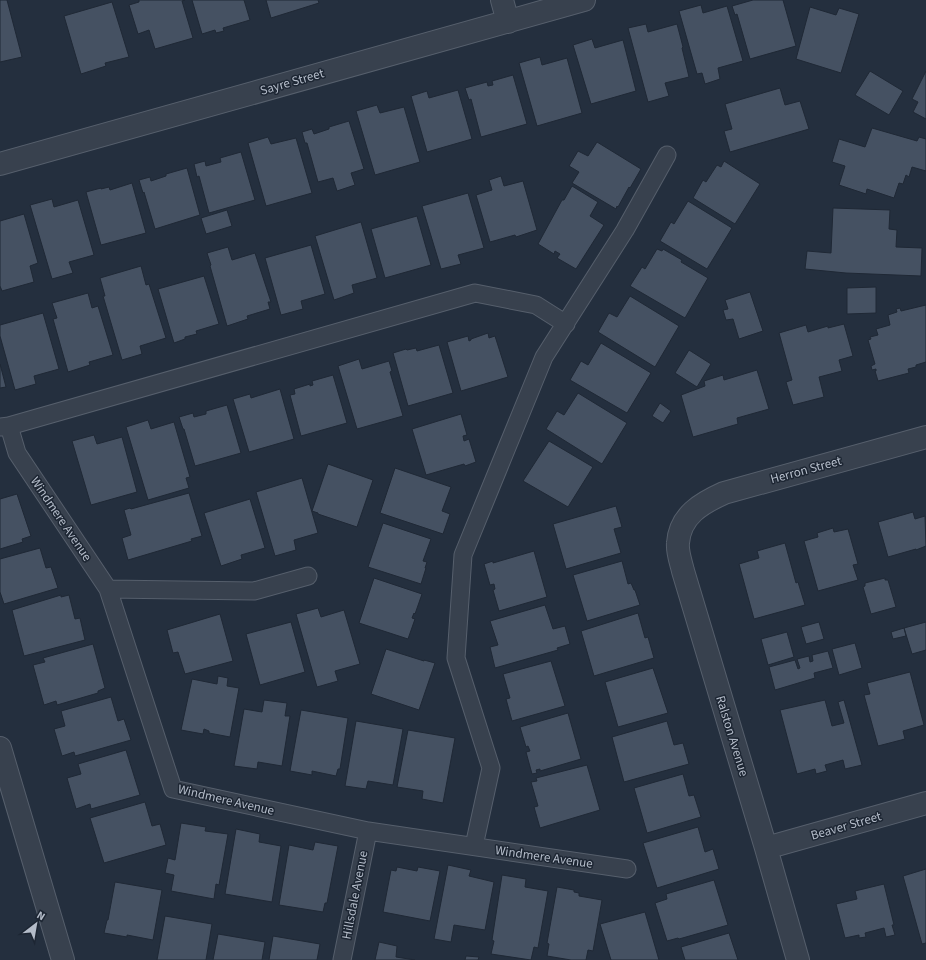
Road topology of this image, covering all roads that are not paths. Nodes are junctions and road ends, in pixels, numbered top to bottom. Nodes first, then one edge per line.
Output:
1 (502, 0) edge
2 (584, 0) edge
3 (508, 22) junction
4 (667, 155) dead end
5 (0, 164) edge
6 (566, 324) junction
7 (4, 427) edge
8 (926, 437) edge
9 (690, 513) joint
10 (308, 576) dead end
11 (108, 589) junction
12 (0, 748) edge
13 (926, 803) edge
14 (368, 831) junction
15 (474, 846) junction
16 (766, 848) junction
17 (627, 869) dead end
18 (63, 960) edge
19 (342, 960) edge
20 (798, 960) edge

1 - 3 street
2 - 3 street, Sayre Street
3 - 5 street, Sayre Street
4 - 6 lane
6 - 7 lane
6 - 15 lane
7 - 11 lane, Windmere Avenue
8 - 9 street, Herron Street
9 - 16 street, Ralston Avenue
10 - 11 lane
11 - 14 lane, Windmere Avenue
12 - 18 street
13 - 16 street, Beaver Street
14 - 15 lane, Windmere Avenue
14 - 19 lane, Hillsdale Avenue
15 - 17 lane, Windmere Avenue
16 - 20 street, Ralston Avenue

